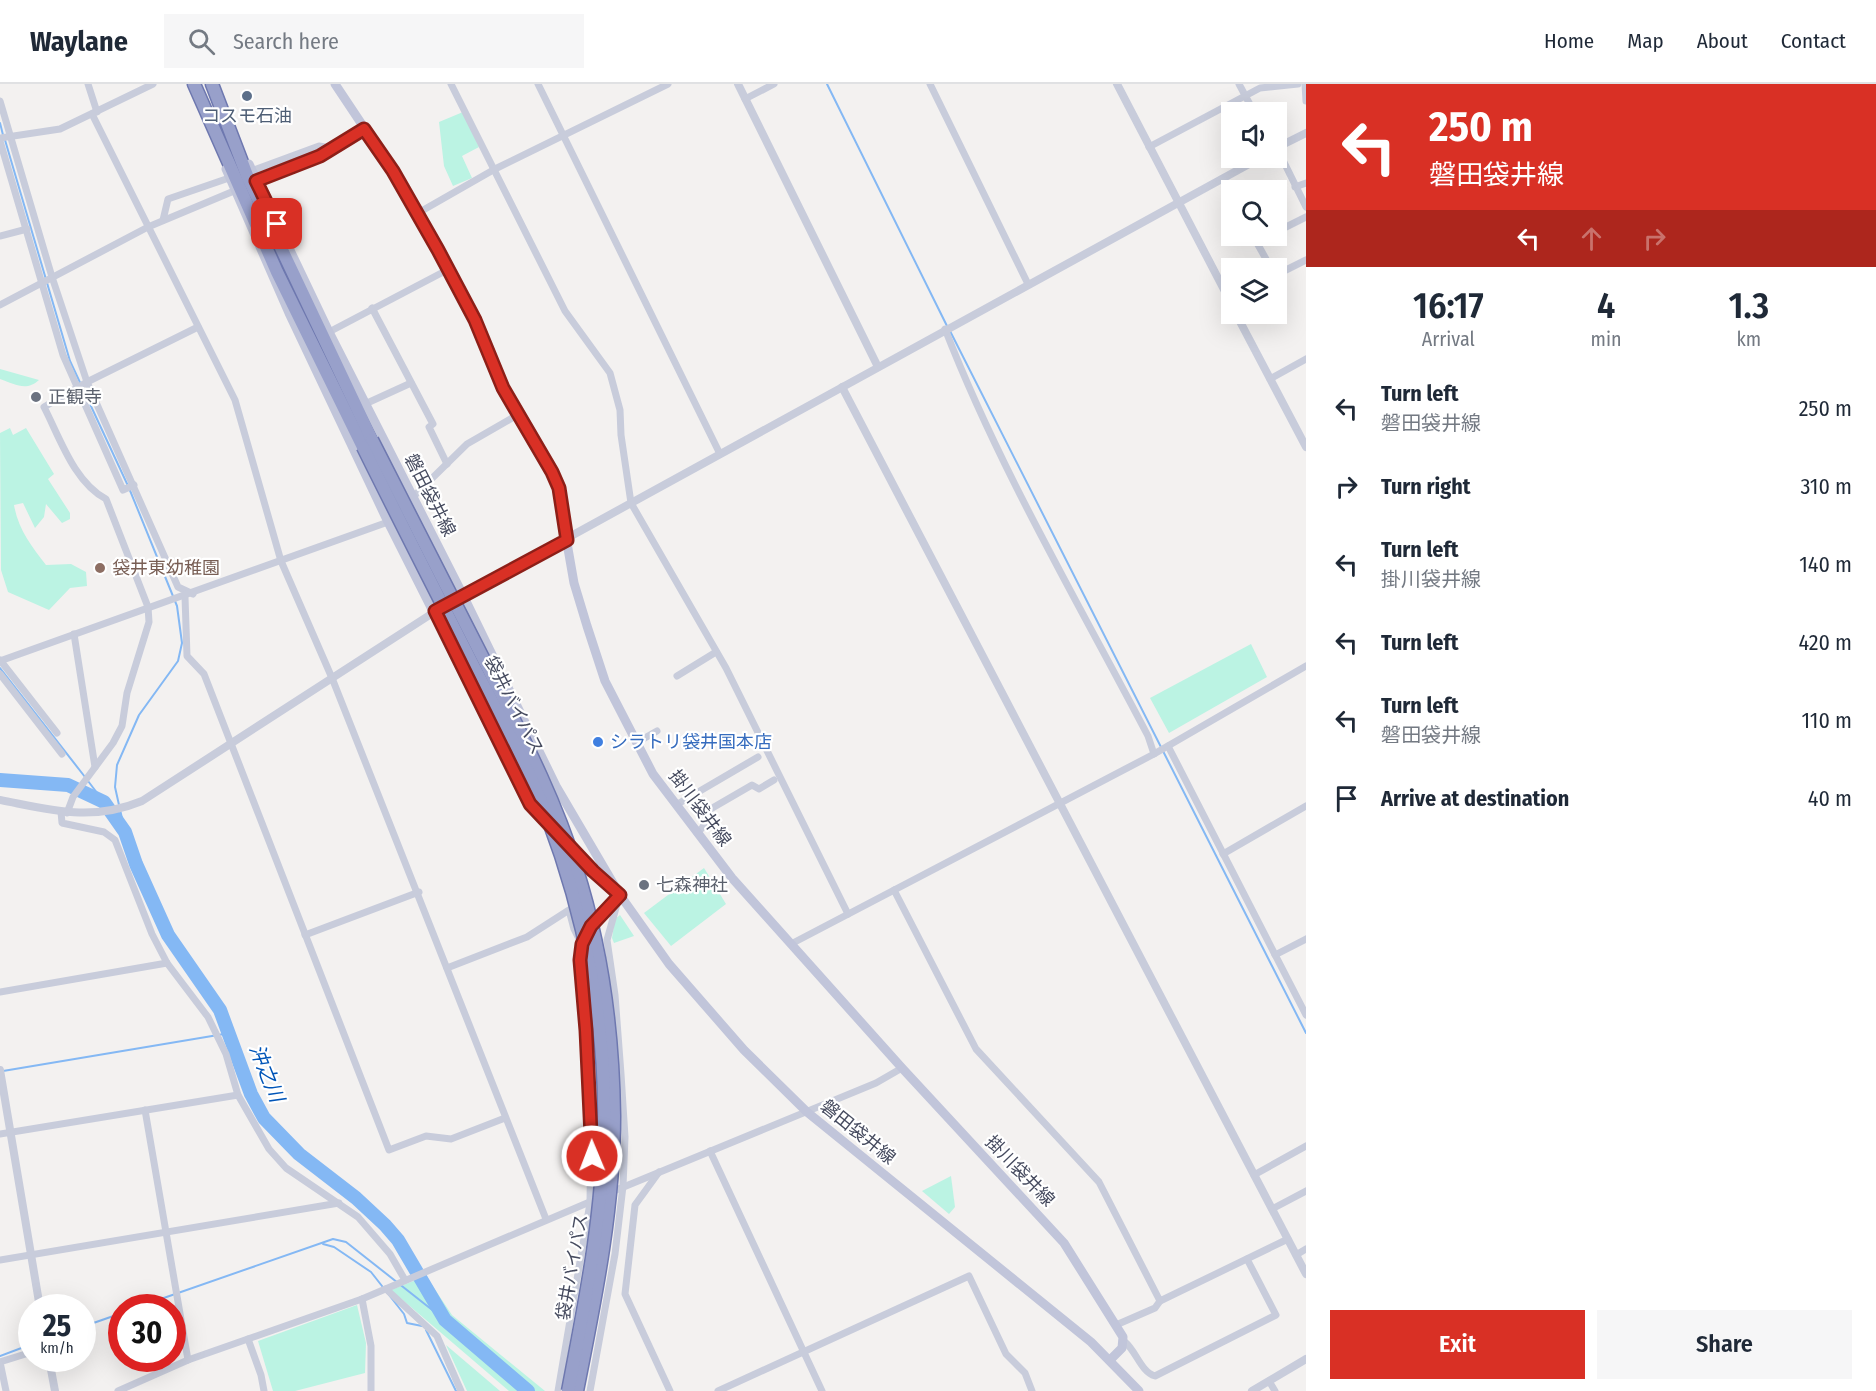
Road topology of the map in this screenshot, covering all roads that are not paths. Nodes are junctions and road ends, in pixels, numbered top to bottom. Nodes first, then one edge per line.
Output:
1 (88, 84) edge
2 (153, 84) edge
3 (194, 84) edge
4 (212, 84) edge
5 (335, 84) edge
6 (451, 84) edge
7 (538, 84) edge
8 (668, 84) edge
9 (738, 84) edge
10 (774, 84) edge
11 (930, 84) edge
12 (1117, 84) edge
13 (1239, 84) edge
14 (1298, 84) edge
15 (1305, 84) edge
16 (1245, 97) junction
17 (745, 99) junction
18 (0, 101) edge
19 (1306, 101) edge
20 (1248, 102) edge
21 (220, 106) junction
22 (95, 113) junction
23 (208, 120) junction
24 (364, 129) junction
25 (1306, 133) edge
26 (564, 135) junction
27 (11, 136) junction
28 (0, 137) edge
29 (1287, 142) edge
30 (1149, 147) junction
31 (332, 148) junction
32 (1241, 168) edge
33 (1286, 168) edge
34 (495, 169) junction
35 (251, 171) junction
36 (229, 178) junction
37 (256, 181) junction
38 (1306, 183) edge
39 (1295, 187) junction
40 (234, 190) junction
41 (1177, 202) junction
42 (1306, 207) edge
43 (418, 213) junction
44 (1306, 217) edge
45 (164, 220) junction
46 (1287, 226) edge
47 (148, 227) junction
48 (27, 228) junction
49 (0, 236) edge
50 (1306, 260) edge
51 (449, 269) junction
52 (1287, 270) edge
53 (46, 280) junction
54 (1221, 283) edge
55 (1028, 284) junction
56 (0, 305) edge
57 (372, 308) junction
58 (1241, 324) edge
59 (198, 327) junction
60 (945, 329) junction
61 (329, 332) junction
62 (1306, 359) edge
63 (878, 367) junction
64 (1270, 379) junction
65 (411, 383) junction
66 (82, 386) junction
67 (842, 387) junction
68 (365, 404) junction
69 (519, 414) junction
70 (367, 444) junction
71 (1306, 447) edge
72 (720, 454) junction
73 (447, 464) junction
74 (130, 487) junction
75 (413, 497) junction
76 (631, 503) junction
77 (388, 522) junction
78 (567, 540) junction
79 (281, 561) junction
80 (192, 594) junction
81 (463, 595) junction
82 (183, 598) junction
83 (148, 607) junction
84 (435, 611) junction
85 (74, 634) junction
86 (716, 652) junction
87 (0, 661) edge
88 (1306, 666) edge
89 (0, 674) edge
90 (677, 676) dead end
91 (332, 678) junction
92 (657, 731) dead end
93 (57, 733) dead end
94 (636, 743) junction
95 (231, 744) junction
96 (1167, 747) junction
97 (62, 754) dead end
98 (1155, 754) junction
99 (758, 757) dead end
100 (95, 767) junction
101 (774, 780) dead end
102 (0, 800) edge
103 (676, 805) junction
104 (1059, 805) junction
105 (1306, 806) edge
106 (64, 812) junction
107 (697, 833) junction
108 (1223, 854) junction
109 (894, 890) junction
110 (418, 892) junction
111 (620, 895) junction
112 (848, 914) junction
113 (305, 935) junction
114 (1306, 939) edge
115 (582, 944) junction
116 (790, 944) junction
117 (1275, 955) junction
118 (167, 963) junction
119 (447, 968) junction
120 (0, 992) edge
121 (1306, 1015) edge
122 (902, 1068) junction
123 (0, 1070) edge
124 (238, 1095) junction
125 (145, 1110) junction
126 (807, 1112) junction
127 (505, 1118) junction
128 (11, 1132) junction
129 (0, 1134) edge
130 (1306, 1146) edge
131 (710, 1151) junction
132 (659, 1172) junction
133 (1254, 1175) junction
134 (624, 1186) junction
135 (1306, 1191) edge
136 (339, 1203) junction
137 (590, 1203) junction
138 (1272, 1209) junction
139 (546, 1219) junction
140 (165, 1232) junction
141 (1288, 1239) junction
142 (1306, 1249) edge
143 (31, 1254) junction
144 (1296, 1255) junction
145 (1247, 1259) junction
146 (0, 1260) edge
147 (1306, 1274) edge
148 (405, 1280) junction
149 (386, 1289) junction
150 (38, 1294) edge
151 (362, 1299) junction
152 (1160, 1301) junction
153 (1116, 1324) junction
154 (248, 1339) junction
155 (1125, 1342) junction
156 (804, 1352) junction
157 (18, 1356) edge
158 (1306, 1359) edge
159 (188, 1360) junction
160 (1110, 1360) junction
161 (51, 1372) edge
162 (1269, 1381) junction
163 (561, 1390) edge
164 (6, 1391) edge
165 (55, 1391) edge
166 (118, 1391) edge
167 (264, 1391) edge
168 (371, 1391) edge
169 (461, 1391) edge
170 (577, 1391) edge
171 (590, 1391) edge
172 (670, 1391) edge
173 (718, 1391) edge
174 (822, 1391) edge
175 (1032, 1391) edge
176 (1139, 1391) edge
177 (1252, 1391) edge
178 (1275, 1391) edge

1 - 22 street
2 - 22 street
3 - 23 highway, 袋井バイパス
4 - 21 highway, 袋井バイパス
5 - 24 main road, 掛川袋井線
6 - 34 street
7 - 26 street
8 - 26 street
9 - 17 street
10 - 17 street
11 - 55 street
12 - 30 street
13 - 16 street
14 - 16 street
15 - 19 street
16 - 20 street
16 - 30 street
17 - 63 street
18 - 27 street
21 - 35 main road, 磐田袋井線
21 - 70 highway, 袋井バイパス
22 - 27 street
22 - 47 street
23 - 36 main road, 磐田袋井線
23 - 70 highway, 袋井バイパス
24 - 31 street
24 - 43 main road, 掛川袋井線
25 - 29 street
26 - 34 street
26 - 72 street
27 - 28 street
27 - 53 street
28 - 48 street
30 - 41 street
31 - 35 street
31 - 37 street
32 - 41 street
33 - 39 street
34 - 43 street
34 - 76 street
35 - 37 main road, 磐田袋井線
36 - 40 main road, 磐田袋井線
36 - 45 street
37 - 61 main road, 磐田袋井線
38 - 39 street
39 - 42 street
40 - 45 street
40 - 77 main road, 磐田袋井線
41 - 54 street
41 - 55 street
43 - 51 main road, 掛川袋井線
44 - 46 street
45 - 47 street
47 - 53 street
47 - 59 street
48 - 49 street
48 - 53 street
50 - 52 street
51 - 57 street
51 - 69 main road, 掛川袋井線
53 - 56 street
53 - 66 street
53 - 66 street
55 - 60 street
57 - 61 street
57 - 65 street
58 - 64 street
59 - 66 street
59 - 79 street
60 - 63 street
60 - 98 street
61 - 68 main road, 磐田袋井線
62 - 64 street
63 - 67 street
64 - 71 street
65 - 68 street
65 - 73 street
66 - 74 street
66 - 74 street
66 - 83 street
67 - 72 street
67 - 104 street
68 - 75 main road, 磐田袋井線
69 - 73 street
69 - 78 main road, 掛川袋井線
70 - 163 highway, 袋井バイパス, bridge
70 - 170 highway, 袋井バイパス, bridge
72 - 76 street
73 - 75 street
74 - 80 street
75 - 81 main road, 磐田袋井線
76 - 78 street
76 - 86 street
77 - 79 street
77 - 84 main road, 磐田袋井線
78 - 81 street
78 - 94 main road, 掛川袋井線
79 - 80 street
79 - 91 street
80 - 82 street
81 - 84 street
81 - 111 main road, 磐田袋井線
82 - 83 street
82 - 95 street
83 - 85 street
83 - 100 street
84 - 91 street
84 - 111 main road, 磐田袋井線
85 - 87 street
85 - 100 street
86 - 90 street
86 - 112 street
87 - 93 street
88 - 96 street
89 - 97 street
91 - 95 street
91 - 110 street
92 - 94 street
94 - 103 main road, 掛川袋井線
95 - 106 street
95 - 113 street
96 - 98 street
96 - 108 street
98 - 104 street
99 - 103 street
100 - 106 street
101 - 107 street
102 - 106 street
103 - 107 main road, 掛川袋井線
104 - 109 street
104 - 133 street
105 - 108 street
106 - 118 street
107 - 116 main road, 掛川袋井線
108 - 117 street
109 - 112 street
109 - 152 street
110 - 113 street
110 - 119 street
111 - 115 street
111 - 126 main road, 磐田袋井線
111 - 134 street
112 - 116 street
113 - 127 street
114 - 117 street
115 - 119 street
115 - 137 street
116 - 122 main road, 掛川袋井線
117 - 121 street
118 - 120 street
118 - 124 street
119 - 127 street
122 - 126 street
122 - 153 main road, 掛川袋井線
123 - 128 street
124 - 125 street
124 - 136 street
125 - 128 street
125 - 140 street
126 - 131 street
126 - 160 main road, 磐田袋井線
127 - 139 street
128 - 129 street
128 - 143 street
130 - 133 street
131 - 132 street
131 - 156 street
132 - 134 street
132 - 172 street
133 - 138 street
134 - 137 street
134 - 171 street
135 - 138 street
136 - 140 street
136 - 148 street
137 - 139 street
137 - 163 street
138 - 141 street
139 - 148 street
140 - 143 street
140 - 159 street
141 - 144 street
141 - 145 street
142 - 144 street
143 - 146 street
143 - 150 street
144 - 147 street
145 - 152 street
145 - 155 street
148 - 149 street
149 - 151 street
149 - 169 street
151 - 154 street
151 - 168 street
152 - 153 street
153 - 155 main road, 掛川袋井線
154 - 159 street
154 - 167 street
155 - 160 main road
156 - 173 street
156 - 174 street
156 - 175 street
157 - 164 street
158 - 162 street
159 - 166 street
160 - 176 main road
161 - 165 street
162 - 177 street
162 - 178 street

